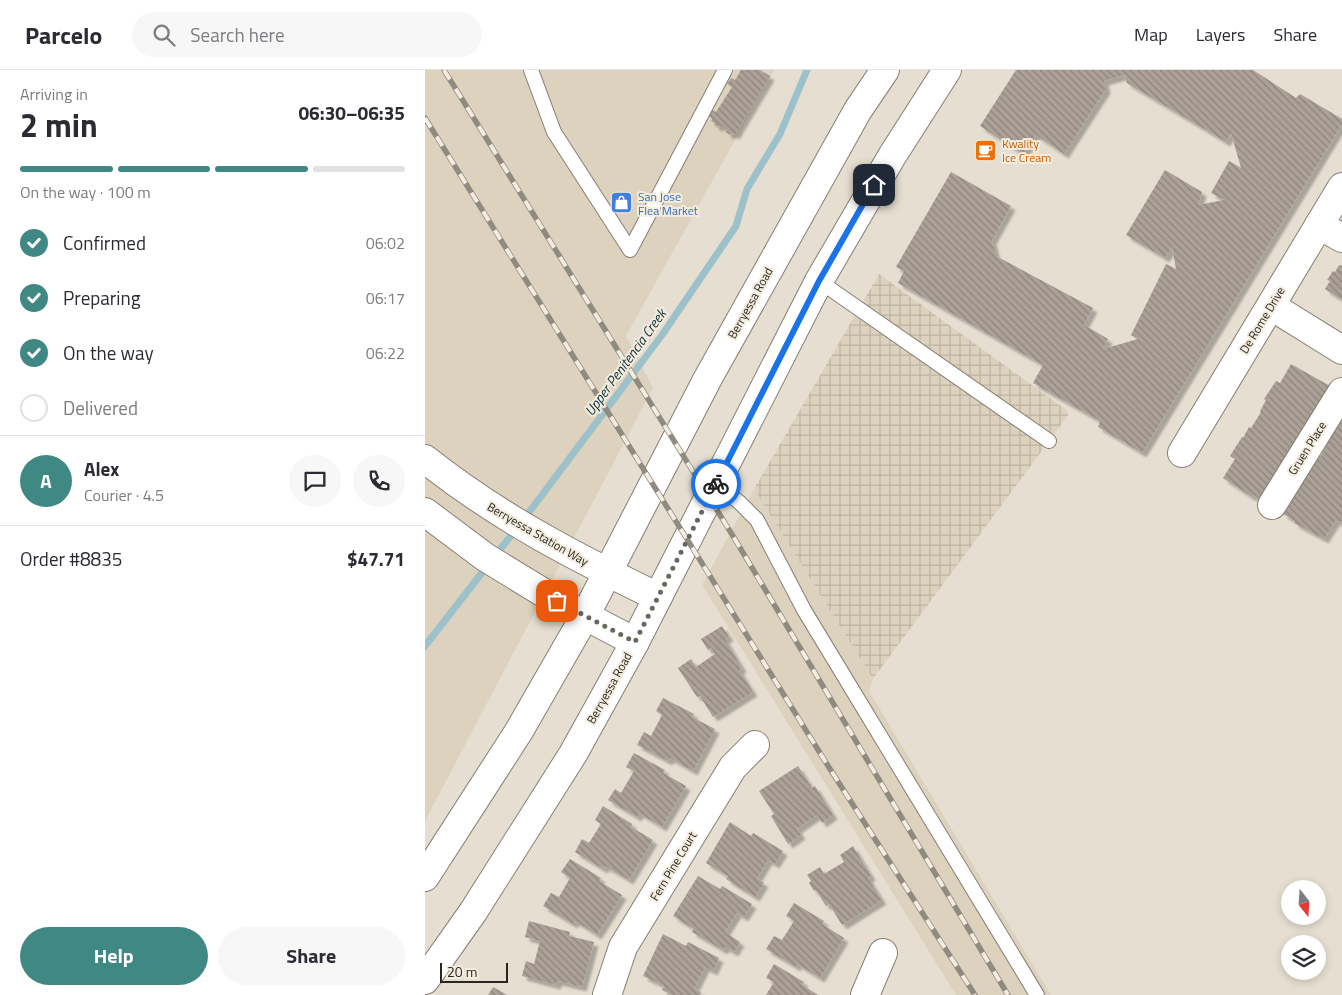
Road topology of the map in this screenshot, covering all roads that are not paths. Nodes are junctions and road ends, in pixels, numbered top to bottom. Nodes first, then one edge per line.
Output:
1 (531, 70) edge
2 (725, 70) edge
3 (885, 70) edge
4 (947, 70) edge
5 (1342, 187) edge
6 (1331, 232) edge
7 (819, 281) junction
8 (1271, 306) junction
9 (1342, 350) edge
10 (1342, 392) edge
11 (1049, 441) dead end
12 (1182, 453) dead end
13 (425, 459) edge
14 (716, 484) junction
15 (1272, 505) dead end
16 (425, 512) edge
17 (607, 573) junction
18 (658, 597) junction
19 (585, 616) junction
20 (635, 642) junction
21 (755, 745) dead end
22 (425, 877) edge
23 (883, 953) dead end
24 (425, 980) edge
25 (607, 995) edge
26 (865, 995) edge
27 (1037, 995) edge

1 - 2 lane
3 - 17 main road, Berryessa Road
4 - 7 main road, Berryessa Road
5 - 6 main road, De Rome Drive
6 - 8 main road, De Rome Drive
7 - 11 lane
7 - 14 main road, Berryessa Road
8 - 9 main road
8 - 12 main road, De Rome Drive
10 - 15 main road, Gruen Place
13 - 17 main road, Berryessa Station Way
14 - 18 main road, Berryessa Road
14 - 27 lane
16 - 19 main road
17 - 18 main road, Berryessa Station Way
17 - 19 main road, Berryessa Road
18 - 20 main road, Berryessa Road
19 - 20 main road
19 - 22 main road, Berryessa Road
20 - 24 main road, Berryessa Road
21 - 25 main road, Fern Pine Court
23 - 26 main road

